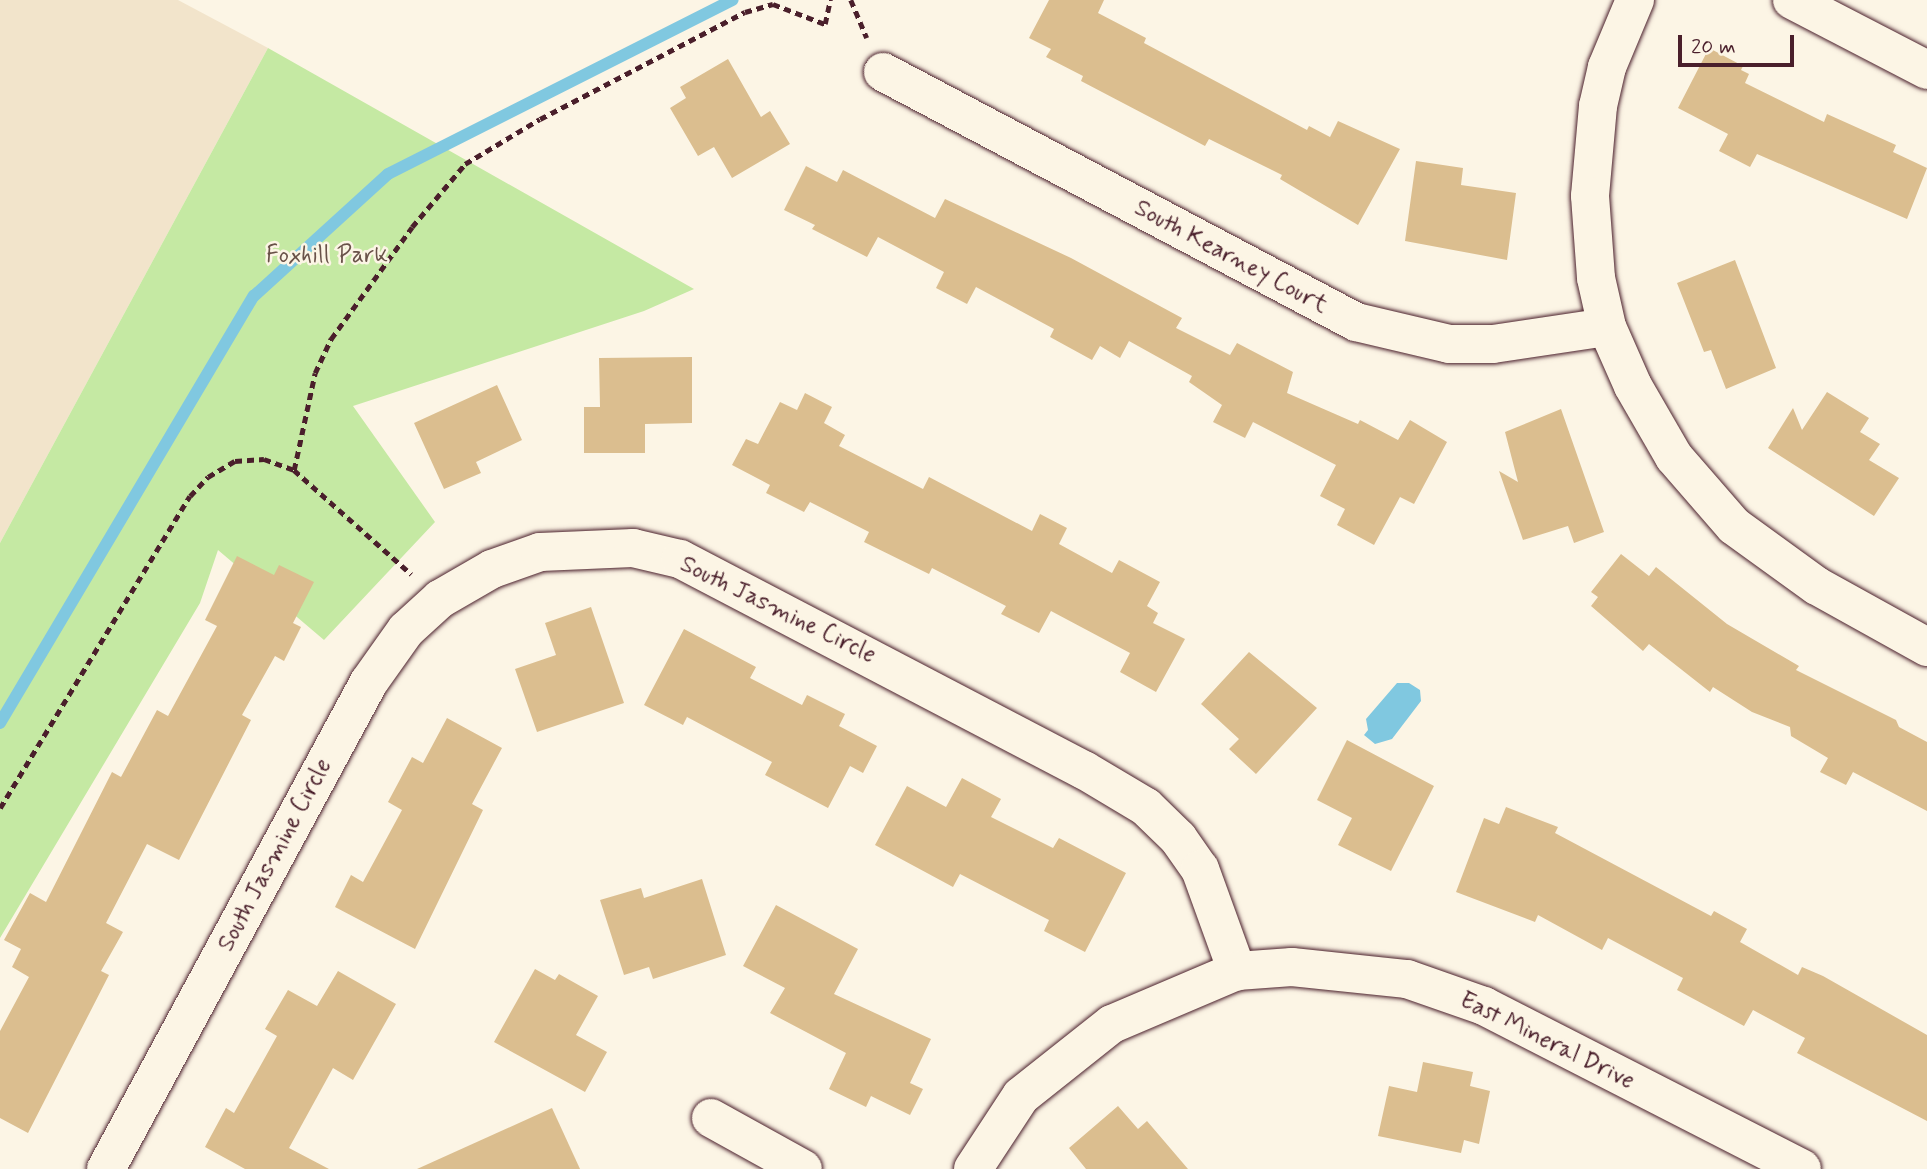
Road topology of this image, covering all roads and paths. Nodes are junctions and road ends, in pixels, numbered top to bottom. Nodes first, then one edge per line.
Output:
1 (830, 0) edge
2 (1635, 0) edge
3 (1792, 0) edge
4 (1927, 70) edge
5 (883, 72) dead end
6 (1607, 327) junction
7 (294, 470) junction
8 (440, 599) junction
9 (1927, 647) edge
10 (0, 808) edge
11 (1237, 971) junction
12 (711, 1118) dead end
13 (106, 1169) edge
14 (803, 1169) edge
15 (973, 1169) edge
16 (1802, 1169) edge

1 - 7 path
2 - 6 street
3 - 4 street
5 - 6 street, South Kearney Court
6 - 9 street
7 - 8 path
7 - 10 path
8 - 11 street, South Jasmine Circle
8 - 13 street, South Jasmine Circle
11 - 15 street, East Mineral Drive
11 - 16 street, East Mineral Drive
12 - 14 street

